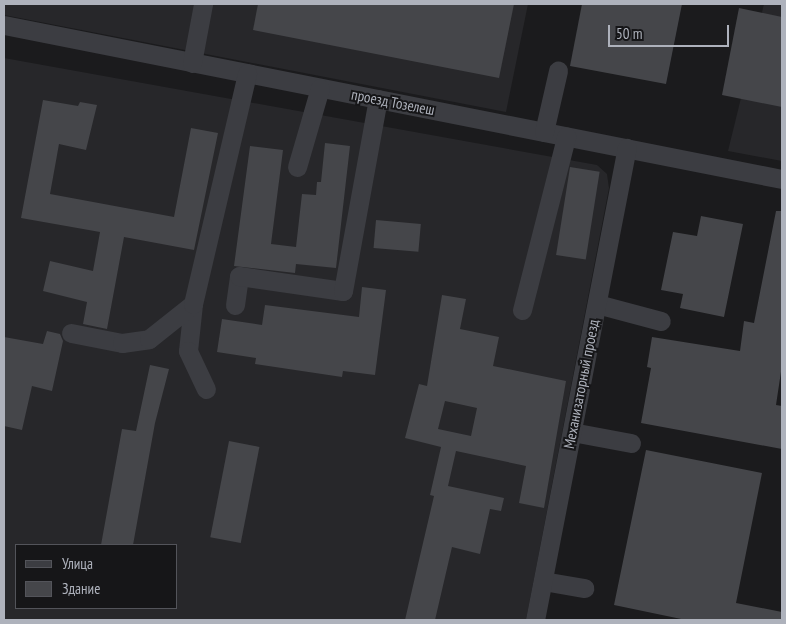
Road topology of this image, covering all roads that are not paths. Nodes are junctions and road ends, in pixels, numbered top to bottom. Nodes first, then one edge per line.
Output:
1 (203, 4) edge
2 (4, 25) edge
3 (192, 63) junction
4 (558, 71) dead end
5 (248, 74) junction
6 (320, 88) junction
7 (378, 98) junction
8 (544, 132) junction
9 (566, 137) junction
10 (627, 148) junction
11 (296, 168) dead end
12 (782, 179) edge
13 (193, 304) junction
14 (596, 304) junction
15 (236, 305) dead end
16 (522, 310) dead end
17 (661, 321) dead end
18 (72, 333) dead end
19 (206, 389) dead end
20 (572, 432) junction
21 (631, 443) dead end
22 (543, 581) junction
23 (584, 588) dead end
24 (535, 620) edge

1 - 3 street
2 - 3 street, проезд Тозелеш
3 - 5 street, проезд Тозелеш
4 - 8 street
5 - 6 street, проезд Тозелеш
5 - 13 street
6 - 7 street, проезд Тозелеш
6 - 11 street
7 - 8 street, проезд Тозелеш
7 - 15 street
8 - 9 street, проезд Тозелеш
9 - 10 street, проезд Тозелеш
9 - 16 street
10 - 12 street, проезд Тозелеш
10 - 14 street, Механизаторный проезд
13 - 18 street
13 - 19 street
14 - 17 street
14 - 20 street, Механизаторный проезд
20 - 21 street
20 - 22 street, Механизаторный проезд
22 - 23 street
22 - 24 street, Механизаторный проезд

